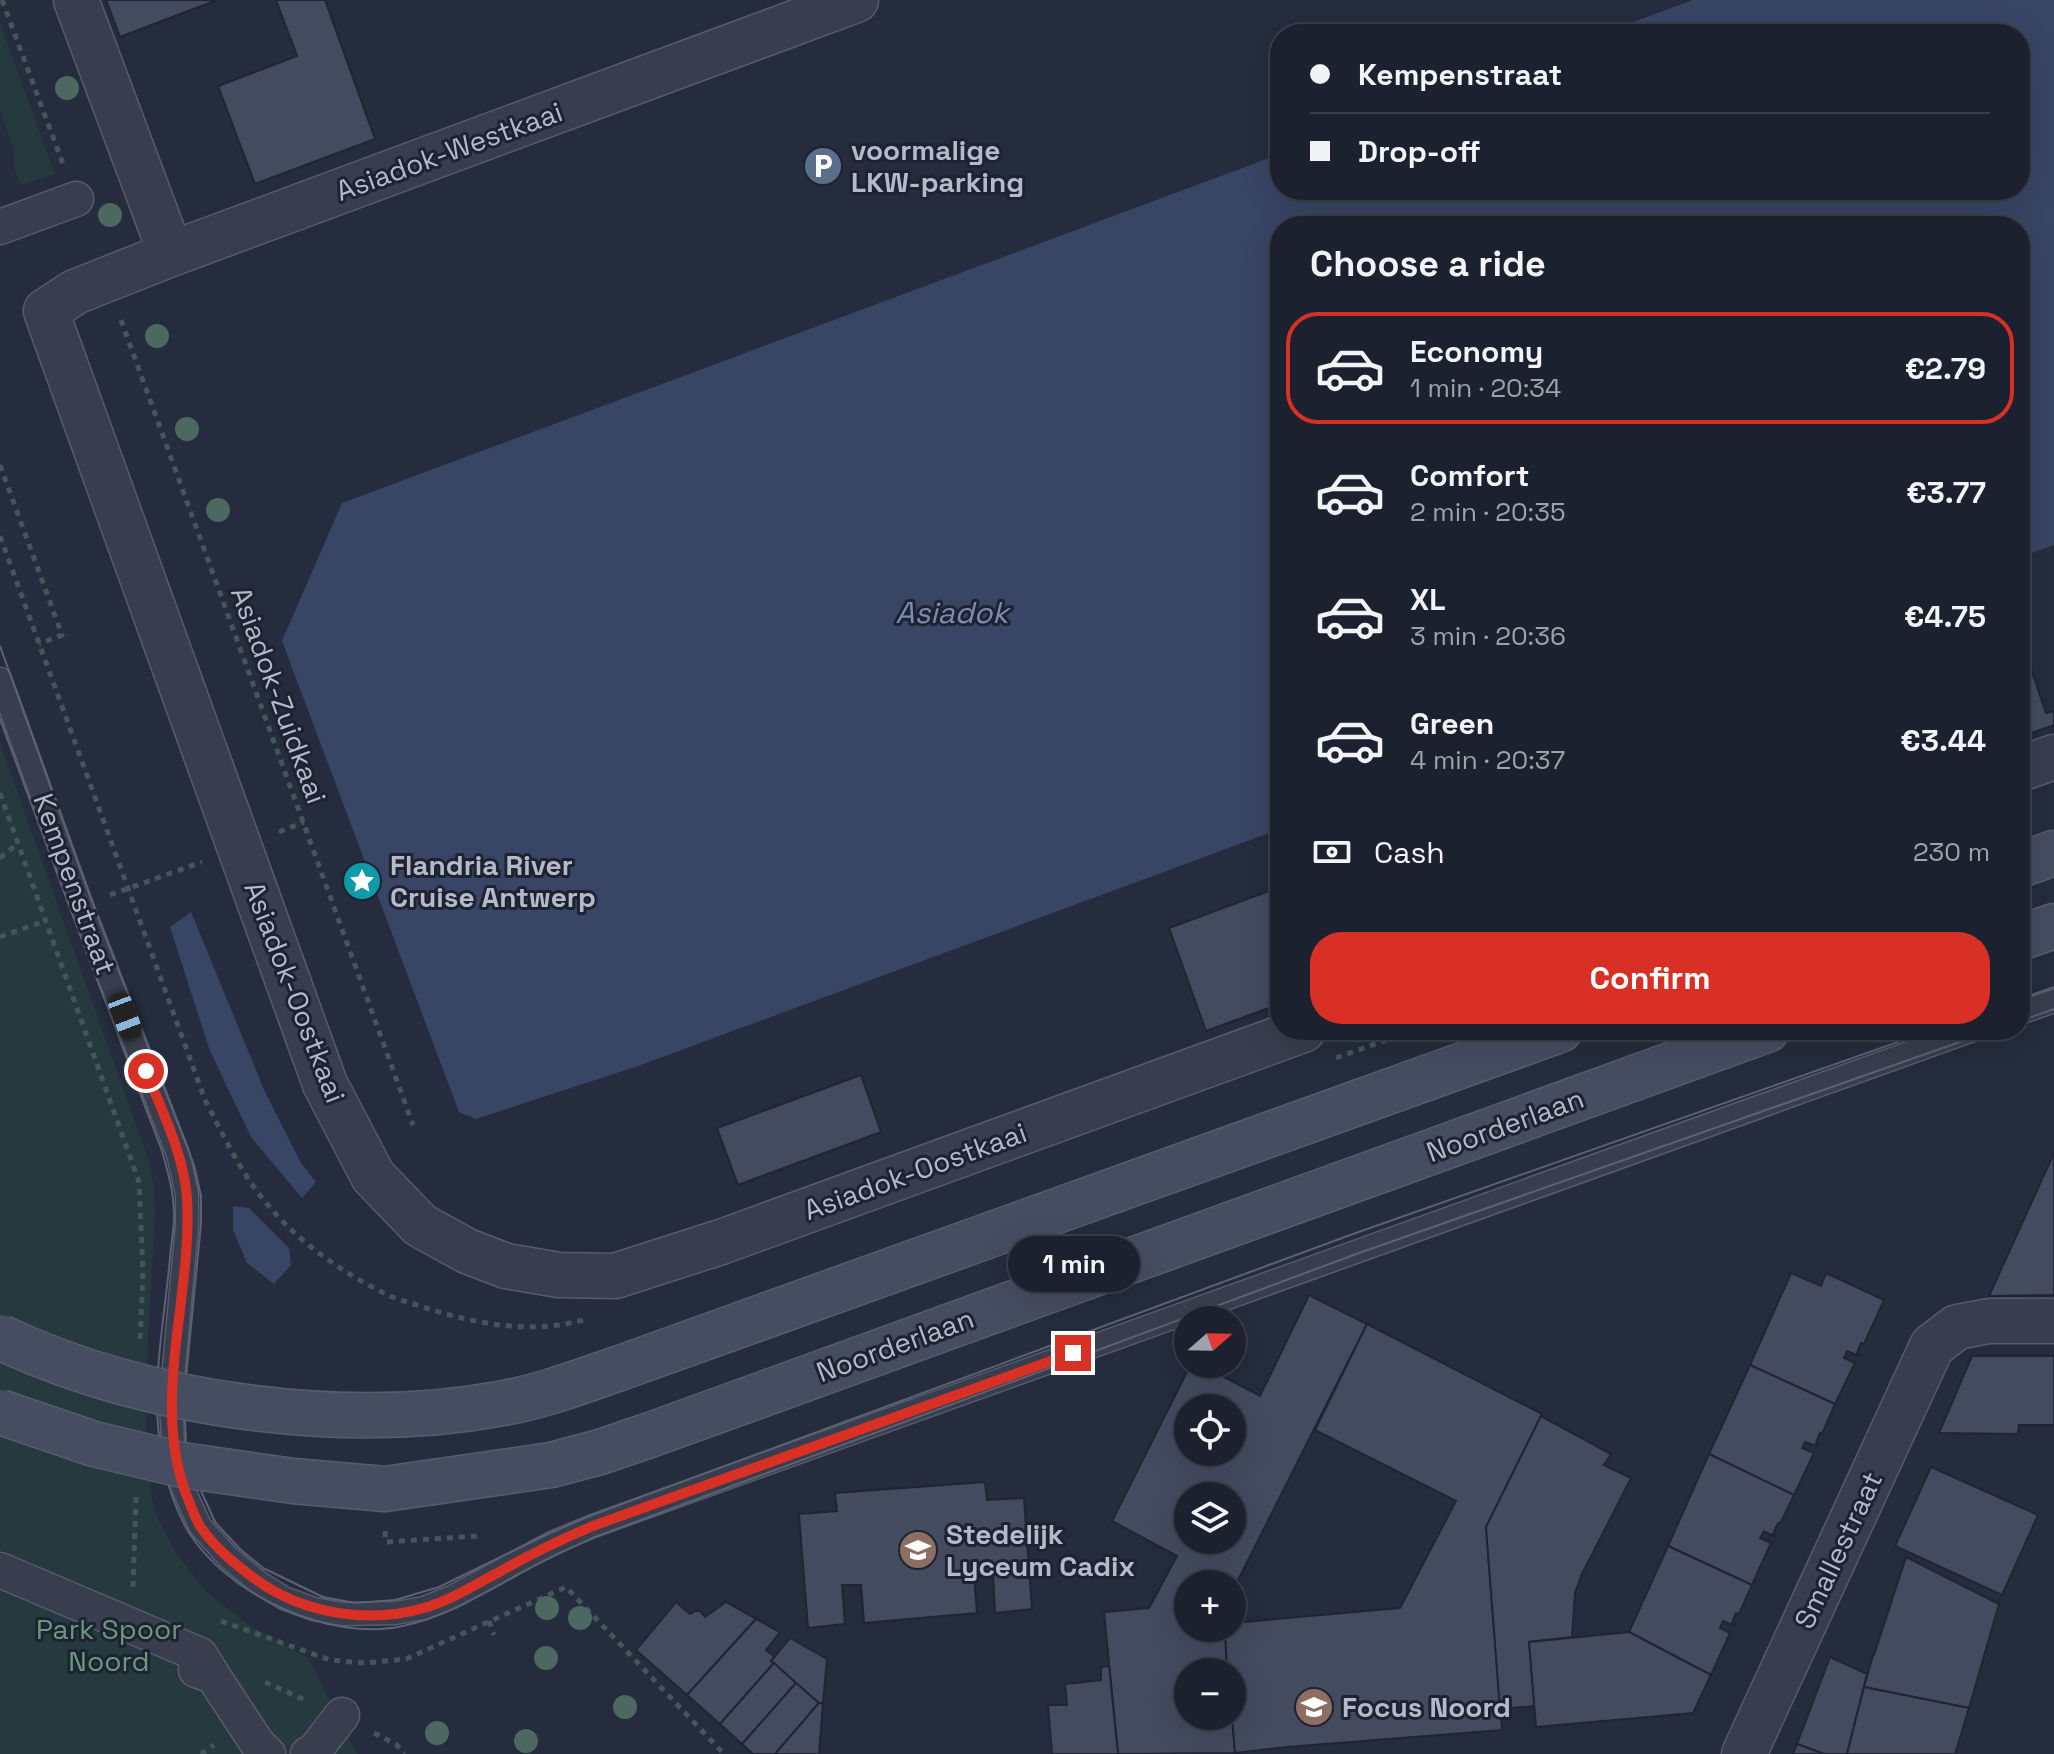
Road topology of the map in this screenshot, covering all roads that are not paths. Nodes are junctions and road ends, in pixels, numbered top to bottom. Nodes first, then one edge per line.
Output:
1 (76, 0) edge
2 (856, 0) edge
3 (76, 199) road end
4 (0, 227) edge
5 (171, 254) junction
6 (46, 311) joint
7 (0, 679) edge
8 (2054, 757) edge
9 (2030, 765) edge
10 (2054, 853) edge
11 (2030, 861) edge
12 (2054, 926) edge
13 (2030, 934) edge
14 (2054, 1001) edge
15 (2030, 1009) edge
16 (1532, 1040) edge
17 (1739, 1040) edge
18 (1945, 1040) edge
19 (1315, 1046) edge
20 (2054, 1321) edge
21 (0, 1337) edge
22 (0, 1412) edge
23 (0, 1570) edge
24 (342, 1715) dead end
25 (268, 1754) edge
26 (308, 1754) edge
27 (1744, 1754) edge

1 - 5 street
2 - 5 street, Asiadok-Westkaai
3 - 4 street
5 - 6 street, Asiadok-Westkaai
6 - 19 street, Asiadok-Oostkaai
7 - 18 lane, Kempenstraat
8 - 9 street
10 - 11 main road
12 - 13 main road
14 - 15 lane
16 - 21 main road, bridge
17 - 22 main road, Noorderlaan, bridge
20 - 27 street, Smallestraat
23 - 25 street
24 - 26 street

